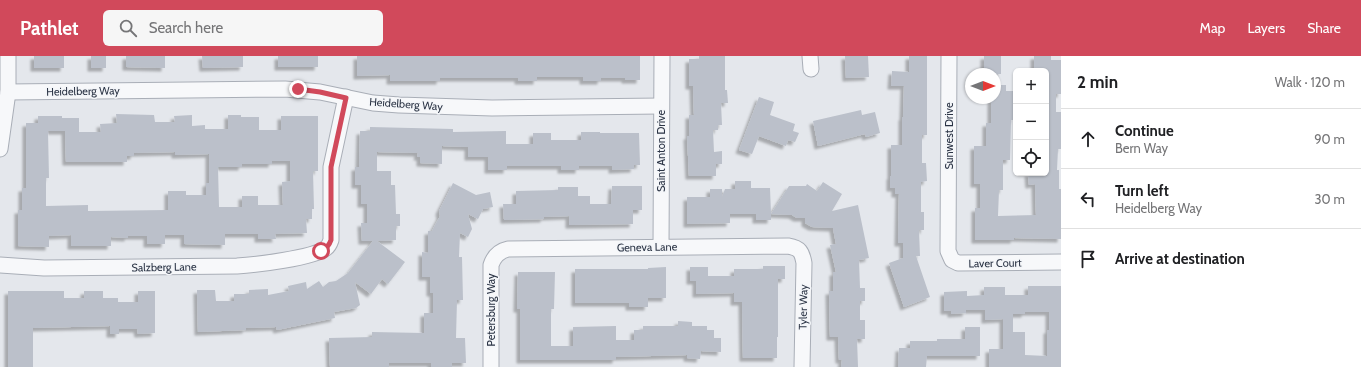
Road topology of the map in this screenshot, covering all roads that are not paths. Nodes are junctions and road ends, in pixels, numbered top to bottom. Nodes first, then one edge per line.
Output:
1 (8, 56) edge
2 (662, 56) edge
3 (949, 56) edge
4 (8, 92) junction
5 (346, 98) junction
6 (661, 106) junction
7 (0, 149) edge
8 (948, 215) joint
9 (661, 247) junction
10 (799, 249) joint
11 (497, 254) joint
12 (1061, 262) edge
13 (0, 265) edge
14 (491, 367) edge
15 (802, 367) edge

1 - 4 street
2 - 6 street, Saint Anton Drive
3 - 8 street, Sunwest Drive
4 - 5 street, Heidelberg Way
4 - 7 street
5 - 6 street, Heidelberg Way
5 - 13 street, Salzberg Lane
6 - 9 street, Saint Anton Drive
8 - 12 street, Laver Court
9 - 10 street, Geneva Lane
9 - 11 street, Geneva Lane
10 - 15 street, Tyler Way
11 - 14 street, Petersburg Way

